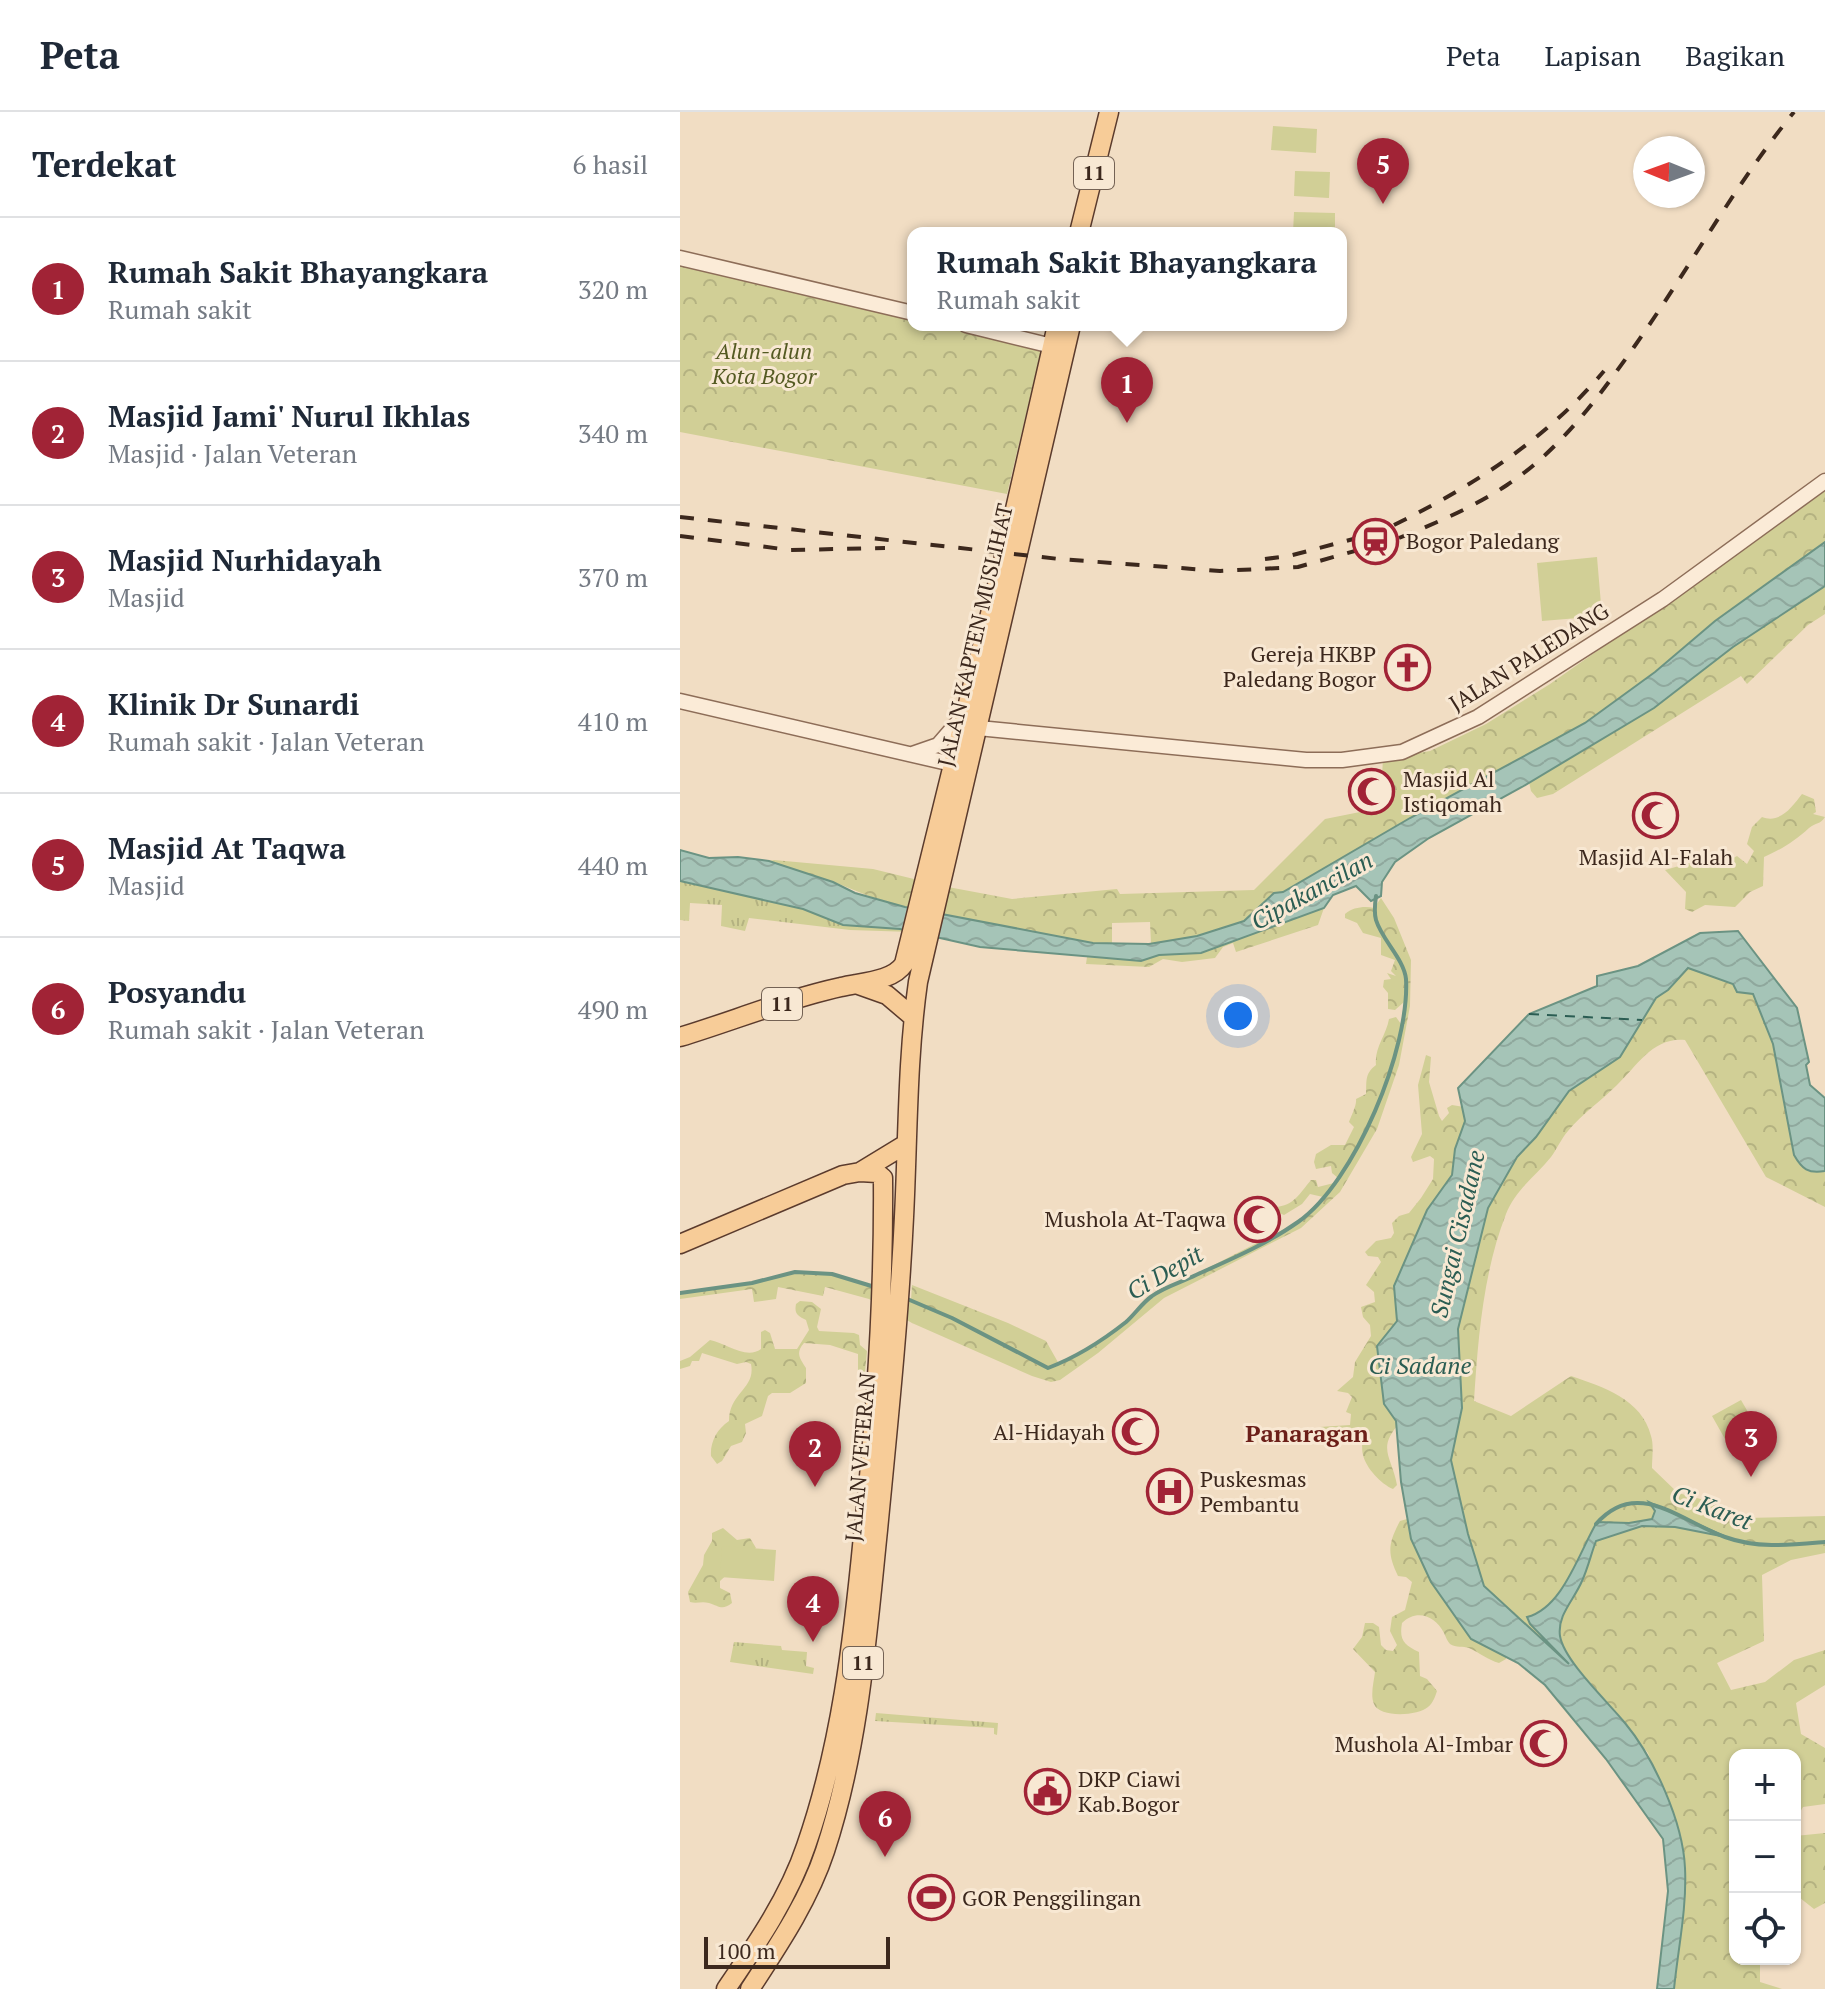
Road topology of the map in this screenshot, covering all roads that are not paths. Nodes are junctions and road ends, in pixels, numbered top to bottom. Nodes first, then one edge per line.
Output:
1 (1109, 112) edge
2 (1120, 112) edge
3 (1080, 227) edge
4 (1093, 227) edge
5 (680, 258) edge
6 (907, 312) edge
7 (991, 331) edge
8 (1056, 331) edge
9 (1069, 331) edge
10 (1052, 346) junction
11 (1825, 481) edge
12 (982, 673) junction
13 (680, 701) edge
14 (968, 723) junction
15 (912, 754) junction
16 (952, 764) junction
17 (933, 884) junction
18 (916, 954) junction
19 (856, 984) junction
20 (913, 1017) junction
21 (680, 1037) edge
22 (906, 1144) junction
23 (860, 1172) junction
24 (680, 1244) edge
25 (891, 1281) junction
26 (890, 1314) junction
27 (726, 1989) edge
28 (750, 1989) edge

1 - 3 main road, 11
2 - 4 main road, 11
5 - 6 street
7 - 10 street
8 - 10 main road, JALAN KAPTEN MUSLIHAT
9 - 12 main road, JALAN KAPTEN MUSLIHAT
10 - 12 main road, JALAN KAPTEN MUSLIHAT
11 - 14 street, JALAN PALEDANG
12 - 14 main road, JALAN KAPTEN MUSLIHAT
13 - 15 street
14 - 15 street
14 - 16 main road, JALAN KAPTEN MUSLIHAT
14 - 17 main road, JALAN KAPTEN MUSLIHAT / 11
15 - 16 street
16 - 17 main road, JALAN KAPTEN MUSLIHAT / 11
17 - 18 main road, JALAN KAPTEN MUSLIHAT / 11
18 - 19 main road, 11
18 - 20 main road, 11
19 - 20 main road
19 - 21 main road, 11
20 - 22 main road, 11
22 - 23 main road
22 - 25 main road, 11
23 - 24 main road
23 - 25 main road, 11
25 - 26 main road, 11
26 - 27 main road, JALAN VETERAN / 11
26 - 28 main road, JALAN VETERAN / 11

